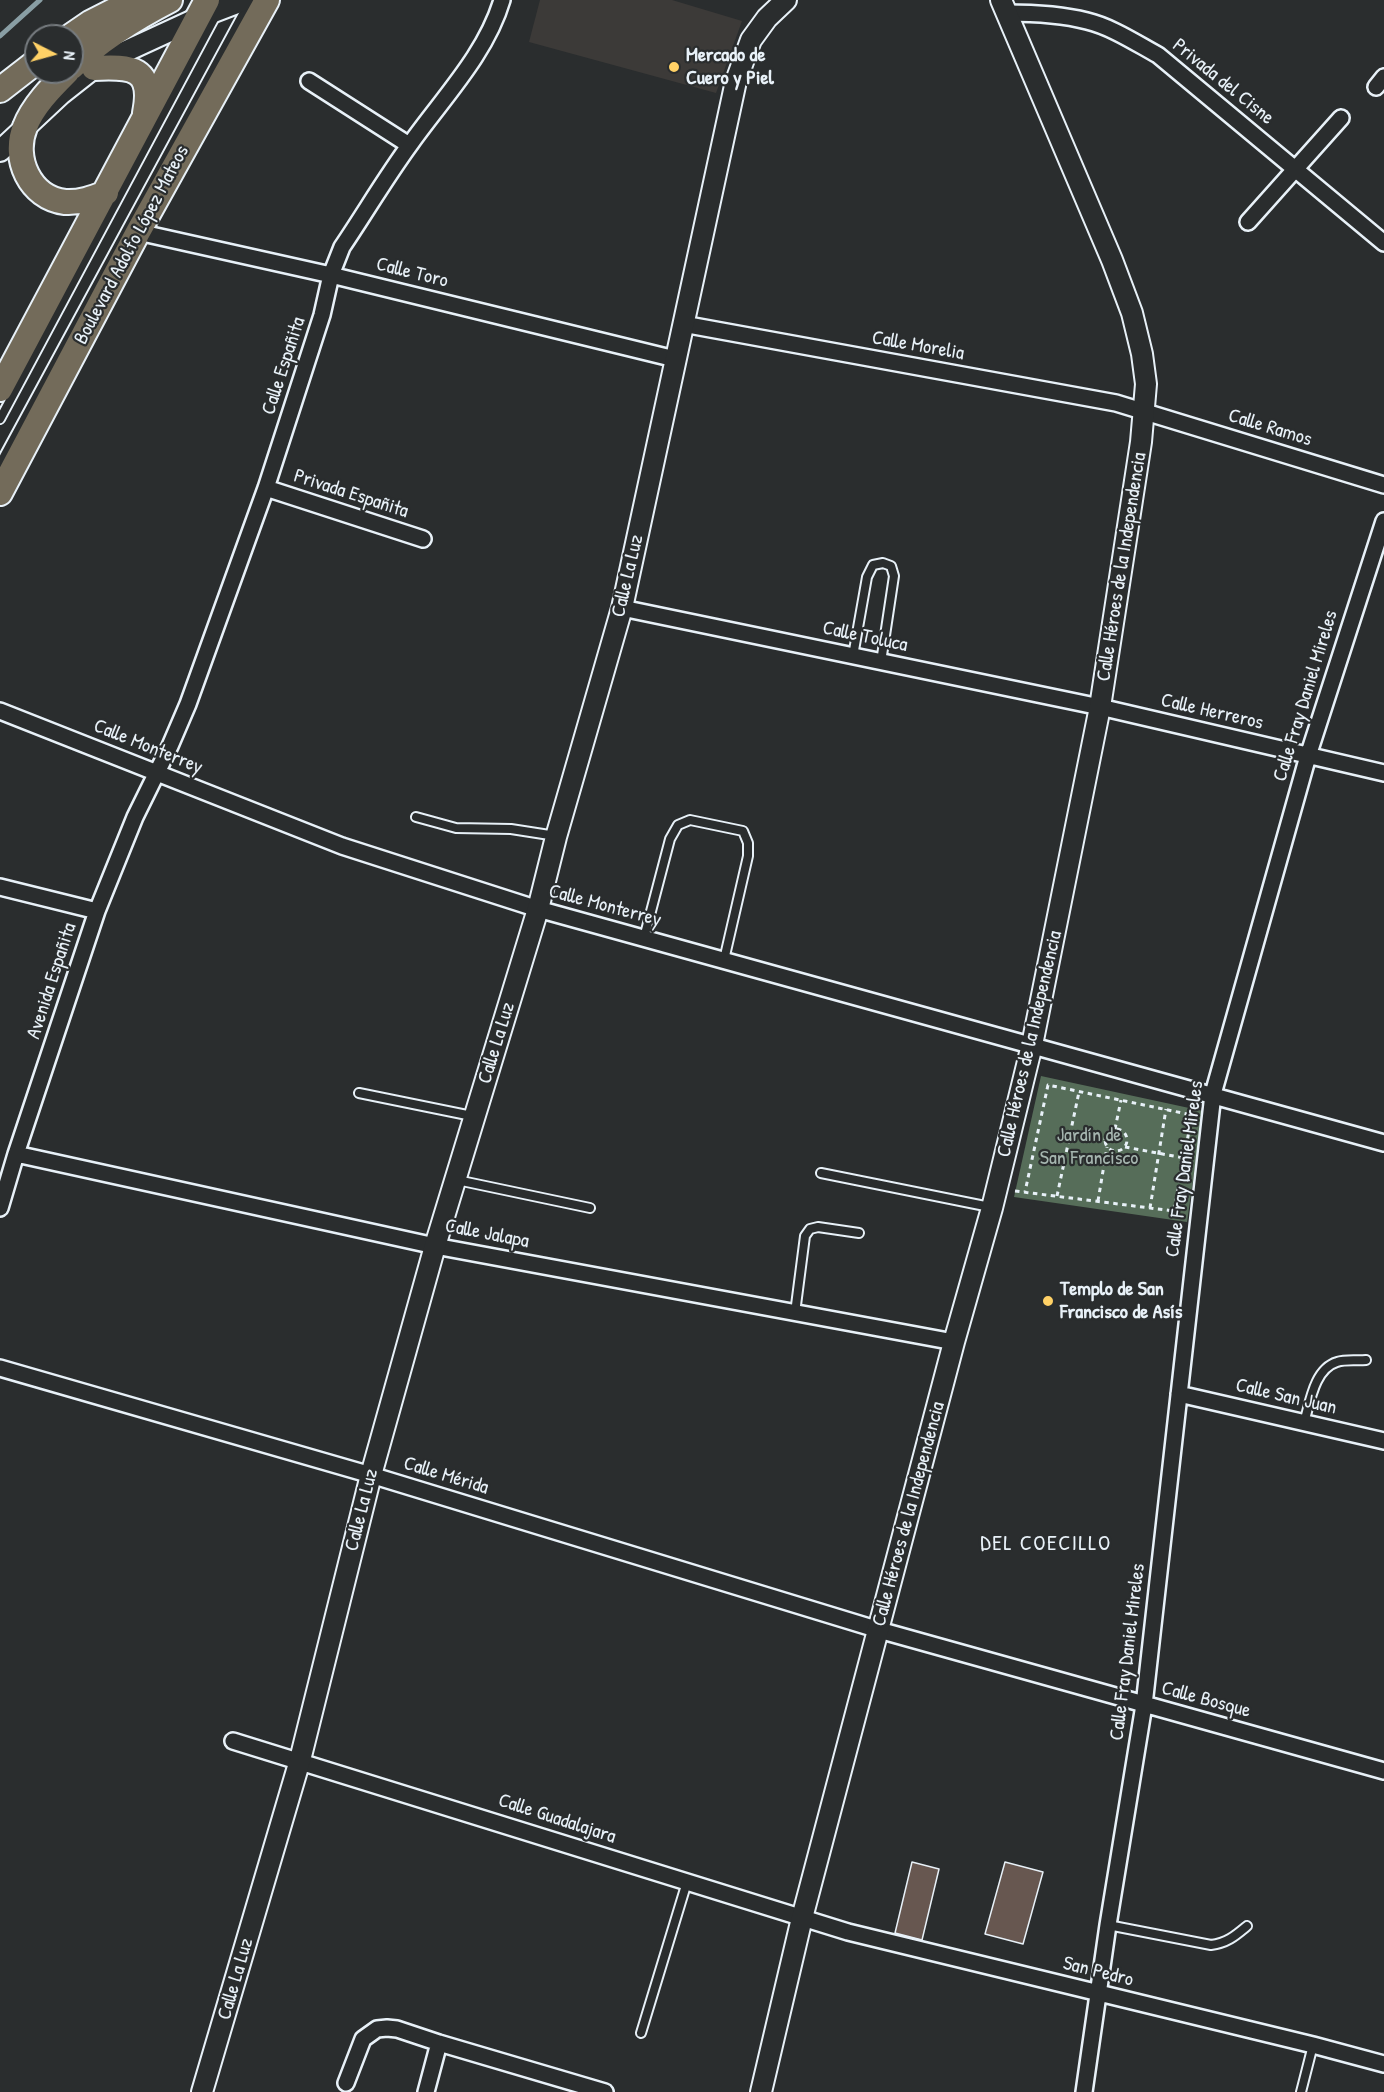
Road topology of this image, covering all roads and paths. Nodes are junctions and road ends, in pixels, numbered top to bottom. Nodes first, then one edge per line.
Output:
1 (135, 0) edge
2 (171, 0) edge
3 (245, 0) edge
4 (251, 0) edge
5 (267, 0) edge
6 (502, 0) edge
7 (786, 0) edge
8 (211, 6) edge
9 (1004, 7) edge
10 (84, 27) edge
11 (84, 67) edge
12 (84, 68) edge
13 (84, 68) edge
14 (24, 71) edge
15 (309, 81) dead end
16 (56, 84) edge
17 (69, 84) edge
18 (0, 90) edge
19 (145, 117) junction
20 (1341, 118) dead end
21 (25, 127) junction
22 (409, 145) junction
23 (0, 151) edge
24 (1296, 168) junction
25 (106, 193) junction
26 (1248, 222) dead end
27 (138, 232) junction
28 (1384, 243) edge
29 (331, 275) junction
30 (683, 324) junction
31 (675, 359) junction
32 (0, 389) edge
33 (1145, 412) junction
34 (0, 419) edge
35 (0, 464) edge
36 (1384, 485) edge
37 (266, 488) junction
38 (0, 493) edge
39 (1384, 521) edge
40 (423, 539) dead end
41 (622, 608) junction
42 (853, 656) junction
43 (881, 662) junction
44 (1100, 707) junction
45 (0, 711) edge
46 (1308, 756) junction
47 (158, 772) junction
48 (1384, 773) edge
49 (416, 817) dead end
50 (556, 837) junction
51 (0, 887) edge
52 (538, 909) junction
53 (97, 910) junction
54 (644, 938) junction
55 (724, 960) junction
56 (1032, 1045) junction
57 (1079, 1092) junction
58 (359, 1093) dead end
59 (1213, 1095) junction
60 (1121, 1100) junction
61 (1166, 1109) junction
62 (474, 1117) junction
63 (1115, 1129) junction
64 (1070, 1133) junction
65 (1105, 1139) junction
66 (1384, 1143) edge
67 (1107, 1146) junction
68 (1125, 1147) junction
69 (1158, 1153) junction
70 (16, 1154) junction
71 (1184, 1158) junction
72 (821, 1173) dead end
73 (455, 1180) junction
74 (1056, 1196) junction
75 (1098, 1201) junction
76 (0, 1208) edge
77 (590, 1208) dead end
78 (992, 1208) junction
79 (1150, 1208) junction
80 (859, 1233) dead end
81 (435, 1246) junction
82 (795, 1313) junction
83 (954, 1342) junction
84 (1366, 1360) dead end
85 (0, 1368) edge
86 (1179, 1394) junction
87 (1304, 1423) junction
88 (1384, 1441) edge
89 (371, 1475) junction
90 (879, 1630) junction
91 (1144, 1705) junction
92 (233, 1741) dead end
93 (300, 1760) junction
94 (1384, 1771) edge
95 (687, 1882) junction
96 (802, 1918) junction
97 (1108, 1925) junction
98 (1247, 1926) dead end
99 (1098, 1994) junction
100 (641, 2033) dead end
101 (439, 2043) junction
102 (1313, 2045) junction
103 (1384, 2064) edge
104 (346, 2083) dead end
105 (553, 2085) edge
106 (202, 2092) edge
107 (426, 2092) edge
108 (605, 2092) edge
109 (761, 2092) edge
110 (1084, 2092) edge
111 (1301, 2092) edge

1 - 10 main road
2 - 11 main road
3 - 8 street
4 - 35 lane
5 - 27 main road, Boulevard Adolfo López Mateos
6 - 22 street, Calle Españita
7 - 30 street, Calle La Luz
8 - 12 street
8 - 19 main road
8 - 34 lane
9 - 24 street, Privada del Cisne
9 - 33 street, Calle Héroes de la Independencia
13 - 19 main road
14 - 18 main road
15 - 22 street
16 - 21 main road
17 - 21 street
19 - 25 main road
20 - 24 street
21 - 23 street
21 - 25 main road
22 - 29 street, Calle Españita
24 - 26 street
24 - 28 street, Privada del Cisne
25 - 32 main road
27 - 29 street, Calle Toro
27 - 38 main road, Boulevard Adolfo López Mateos
29 - 31 street, Calle Toro
29 - 37 street, Calle Españita
30 - 31 street, Calle La Luz
30 - 33 street, Calle Morelia
31 - 41 street, Calle La Luz
33 - 36 street, Calle Ramos
33 - 44 street, Calle Héroes de la Independencia
37 - 40 street, Privada Españita
37 - 47 street, Calle Españita
39 - 46 street, Calle Fray Daniel Mireles
41 - 42 street, Calle Toluca
41 - 50 street, Calle La Luz
42 - 43 street, Calle Toluca
42 - 43 lane
43 - 44 street, Calle Toluca
44 - 46 street, Calle Herreros
44 - 56 street, Calle Héroes de la Independencia
45 - 47 street, Calle Monterrey
46 - 48 street, Calle Herreros
46 - 59 street, Calle Fray Daniel Mireles
47 - 52 street, Calle Monterrey
47 - 53 street, Avenida Españita
49 - 50 lane
50 - 52 street, Calle La Luz
51 - 53 street
52 - 54 street, Calle Monterrey
52 - 62 street, Calle La Luz
53 - 70 street, Avenida Españita
54 - 55 street, Calle Monterrey
54 - 55 lane
55 - 56 street, Calle Monterrey
56 - 59 street, Calle Monterrey
56 - 78 street, Calle Héroes de la Independencia
57 - 60 path
57 - 64 path
57 - 74 path
58 - 62 lane
59 - 66 street, Calle Monterrey
59 - 86 street, Calle Fray Daniel Mireles
60 - 61 path
60 - 63 path
61 - 69 path
61 - 71 path
62 - 73 street, Calle La Luz
63 - 65 path
63 - 68 path
64 - 65 path
64 - 74 path
65 - 67 path
67 - 68 path
67 - 75 path
68 - 69 path
69 - 71 path
69 - 79 path
70 - 76 street, Avenida Españita
70 - 81 street, Calle Jalapa
71 - 79 path
72 - 78 lane
73 - 77 lane
73 - 81 street, Calle La Luz
74 - 75 path
75 - 79 path
78 - 83 street, Calle Héroes de la Independencia
80 - 82 lane
81 - 82 street, Calle Jalapa
81 - 89 street, Calle La Luz
82 - 83 street, Calle Jalapa
83 - 90 street, Calle Héroes de la Independencia
84 - 87 lane
85 - 89 street, Calle Mérida
86 - 87 street, Calle San Juan
86 - 91 street, Calle Fray Daniel Mireles
87 - 88 street, Calle San Juan
89 - 90 street, Calle Mérida
89 - 93 street, Calle La Luz
90 - 91 street, Calle Bosque
90 - 96 street, Calle Héroes de la Independencia
91 - 94 street, Calle Bosque
91 - 97 street, Calle Fray Daniel Mireles
92 - 93 street, Calle Guadalajara
93 - 95 street, Calle Guadalajara
93 - 106 street, Calle La Luz
95 - 96 street, Calle Guadalajara
95 - 100 lane
96 - 99 street, San Pedro
96 - 109 street, Calle Héroes de la Independencia
97 - 98 lane
97 - 99 street, Calle Fray Daniel Mireles
99 - 102 street, San Pedro
99 - 110 street, Calle Fray Daniel Mireles
101 - 104 street
101 - 105 street
101 - 107 street
102 - 103 street, San Pedro
102 - 111 lane
105 - 108 street

